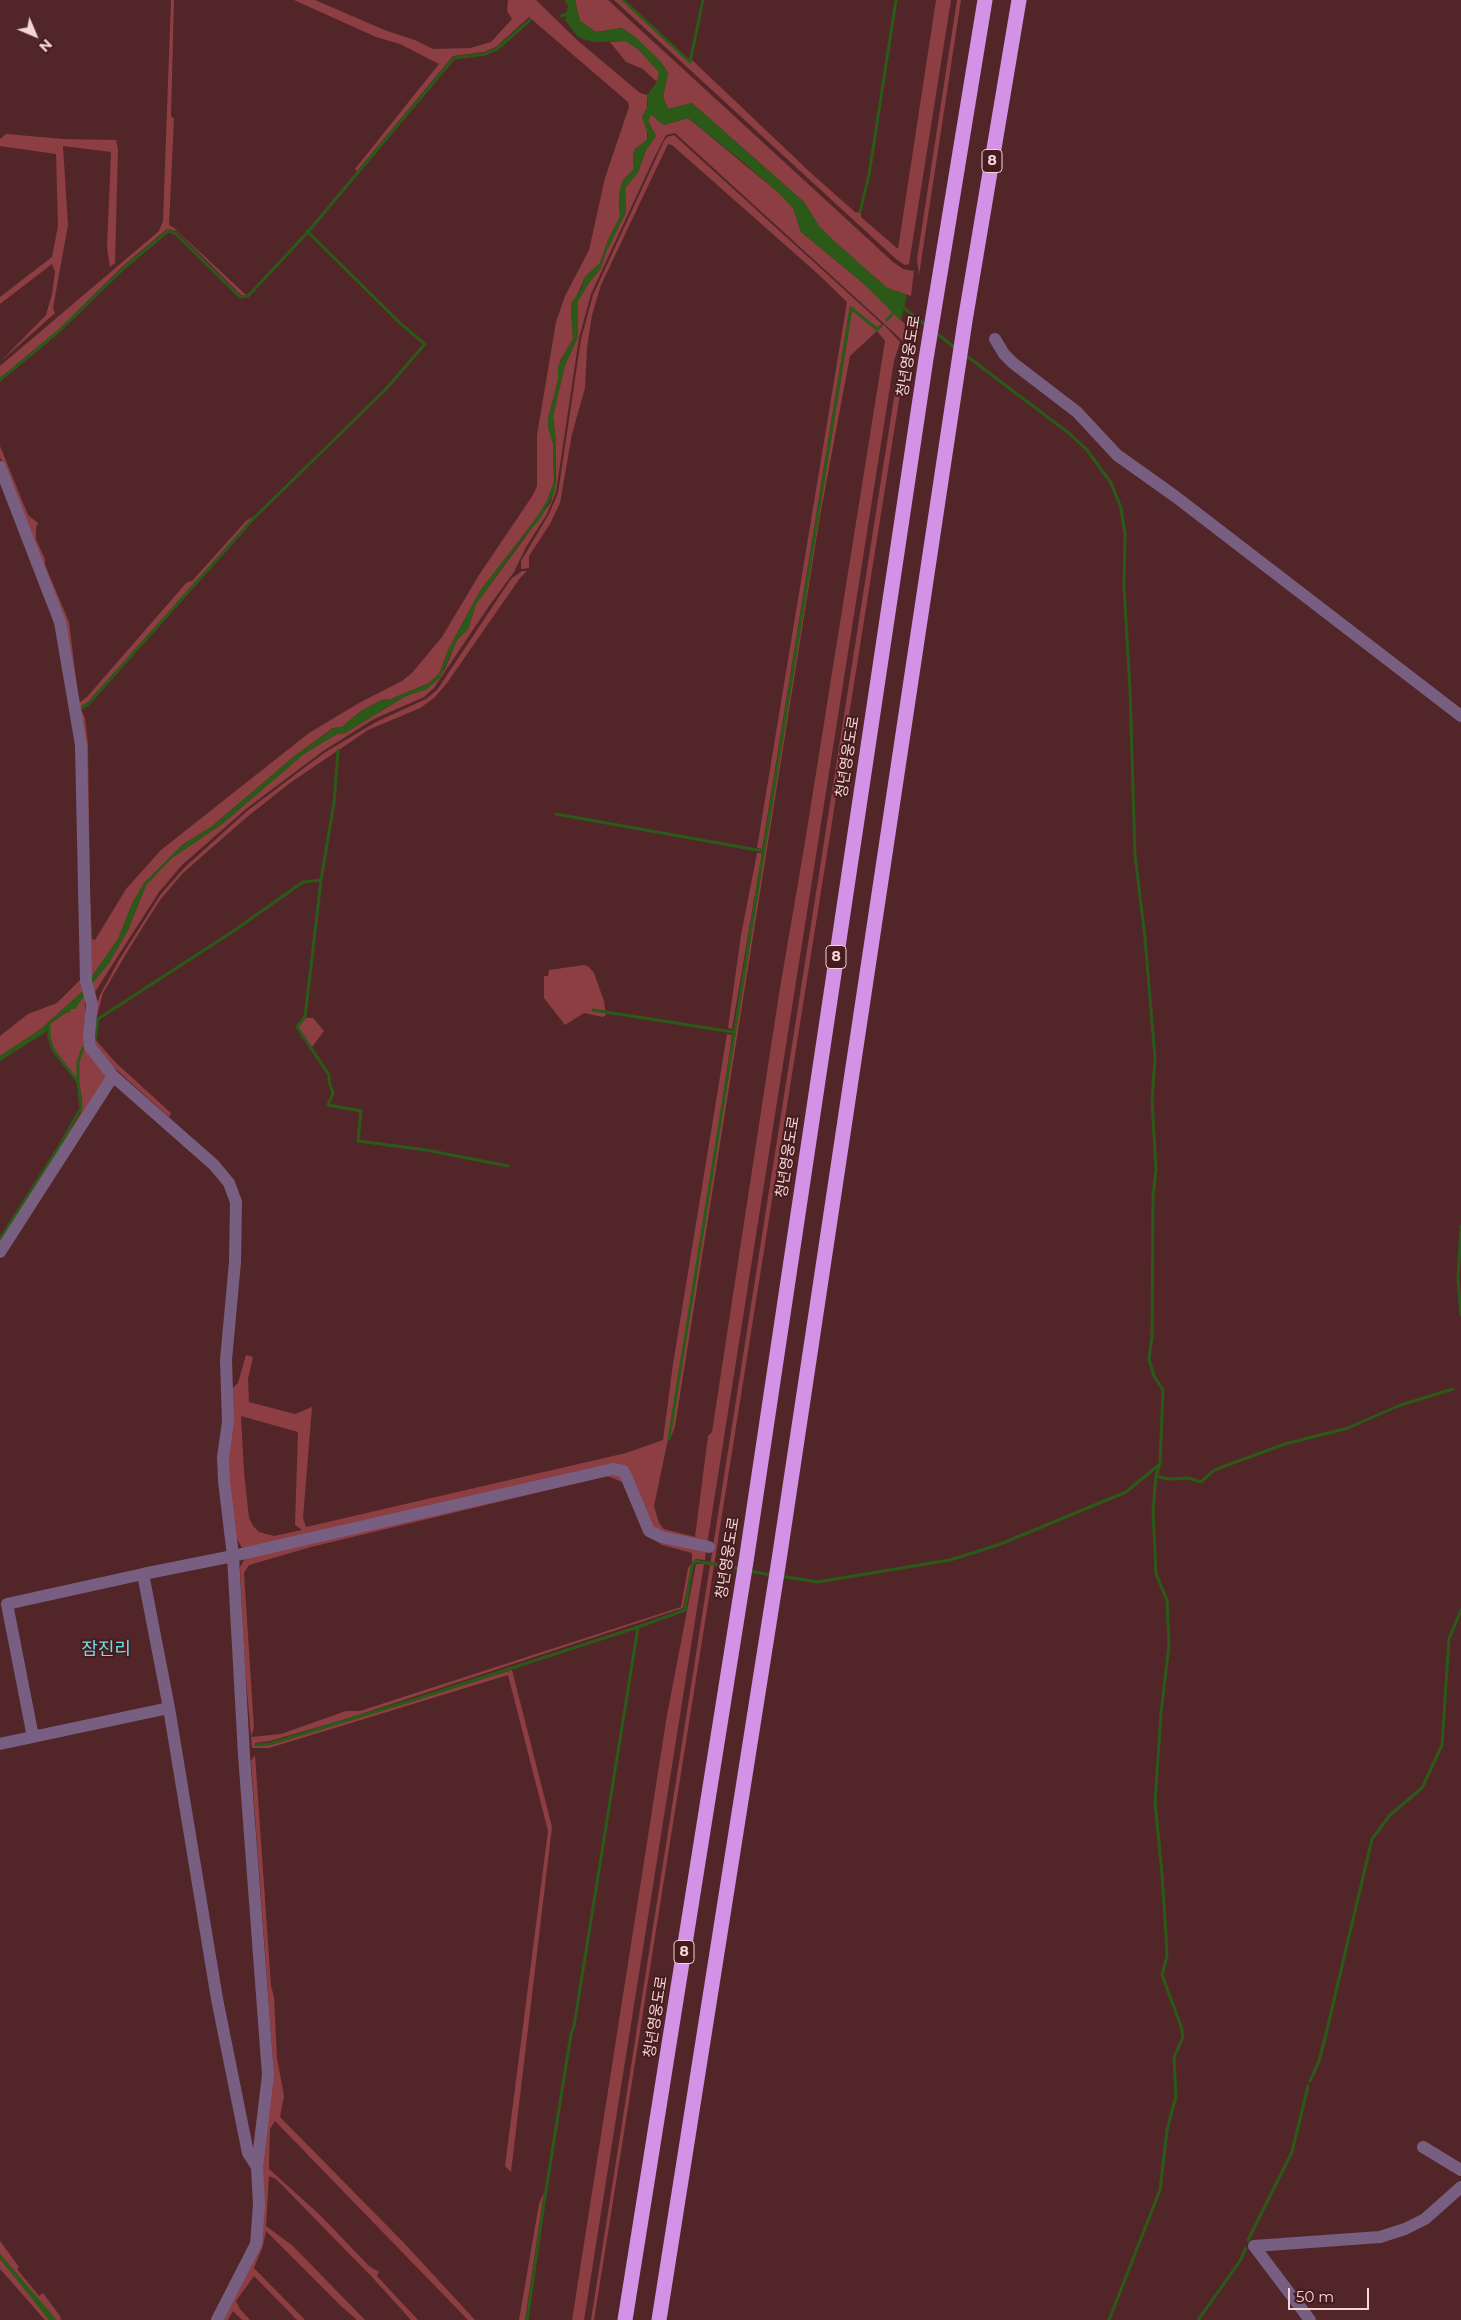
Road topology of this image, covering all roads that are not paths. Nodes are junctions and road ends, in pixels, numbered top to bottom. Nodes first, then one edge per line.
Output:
1 (986, 0) edge
2 (1019, 0) edge
3 (995, 339) dead end
4 (0, 467) edge
5 (1461, 716) edge
6 (112, 1076) junction
7 (0, 1252) edge
8 (709, 1547) dead end
9 (234, 1556) junction
10 (143, 1574) junction
11 (3, 1605) edge
12 (169, 1708) junction
13 (33, 1737) junction
14 (0, 1744) edge
15 (1423, 2147) dead end
16 (257, 2167) junction
17 (1461, 2170) edge
18 (1461, 2187) edge
19 (217, 2320) edge
20 (625, 2320) edge
21 (659, 2320) edge
22 (1310, 2320) edge

1 - 20 highway, 청년영웅도로 / 8
2 - 21 highway, 8
3 - 5 street
4 - 6 street
6 - 7 street
6 - 9 street
8 - 9 street
9 - 10 street
9 - 16 street
10 - 11 street
10 - 12 street
11 - 13 street
12 - 13 street
12 - 16 street
13 - 14 street
15 - 17 street
16 - 19 street
18 - 22 street

